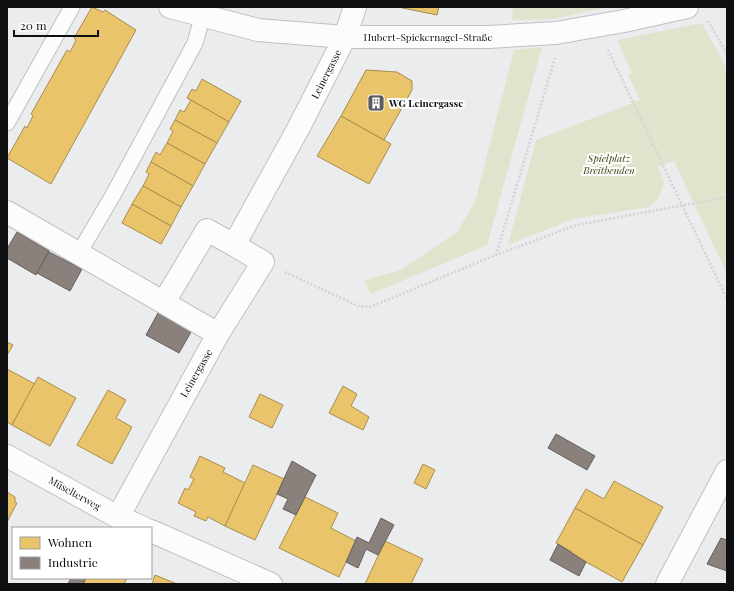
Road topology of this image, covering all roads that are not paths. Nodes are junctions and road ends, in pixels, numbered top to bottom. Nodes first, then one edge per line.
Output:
1 (72, 7) edge
2 (170, 7) edge
3 (355, 7) edge
4 (682, 8) edge
5 (203, 11) edge
6 (345, 37) junction
7 (7, 123) edge
8 (7, 212) edge
9 (234, 245) junction
10 (79, 253) junction
11 (164, 302) junction
12 (218, 334) junction
13 (7, 456) edge
14 (727, 471) edge
15 (118, 517) junction
16 (142, 527) edge
17 (152, 531) edge
18 (271, 584) edge
19 (667, 584) edge

1 - 7 lane
2 - 5 street, Hubert-Spickernagel-Straße
3 - 6 street, Leinergasse
4 - 6 street, Hubert-Spickernagel-Straße
5 - 6 street, Hubert-Spickernagel-Straße
5 - 10 lane
6 - 9 street, Leinergasse
8 - 10 street
9 - 11 street
9 - 12 street, Leinergasse
10 - 11 street
11 - 12 street
12 - 15 street, Leinergasse
13 - 15 street, Müselterweg
14 - 19 street
15 - 16 street, Müselterweg
17 - 18 street

